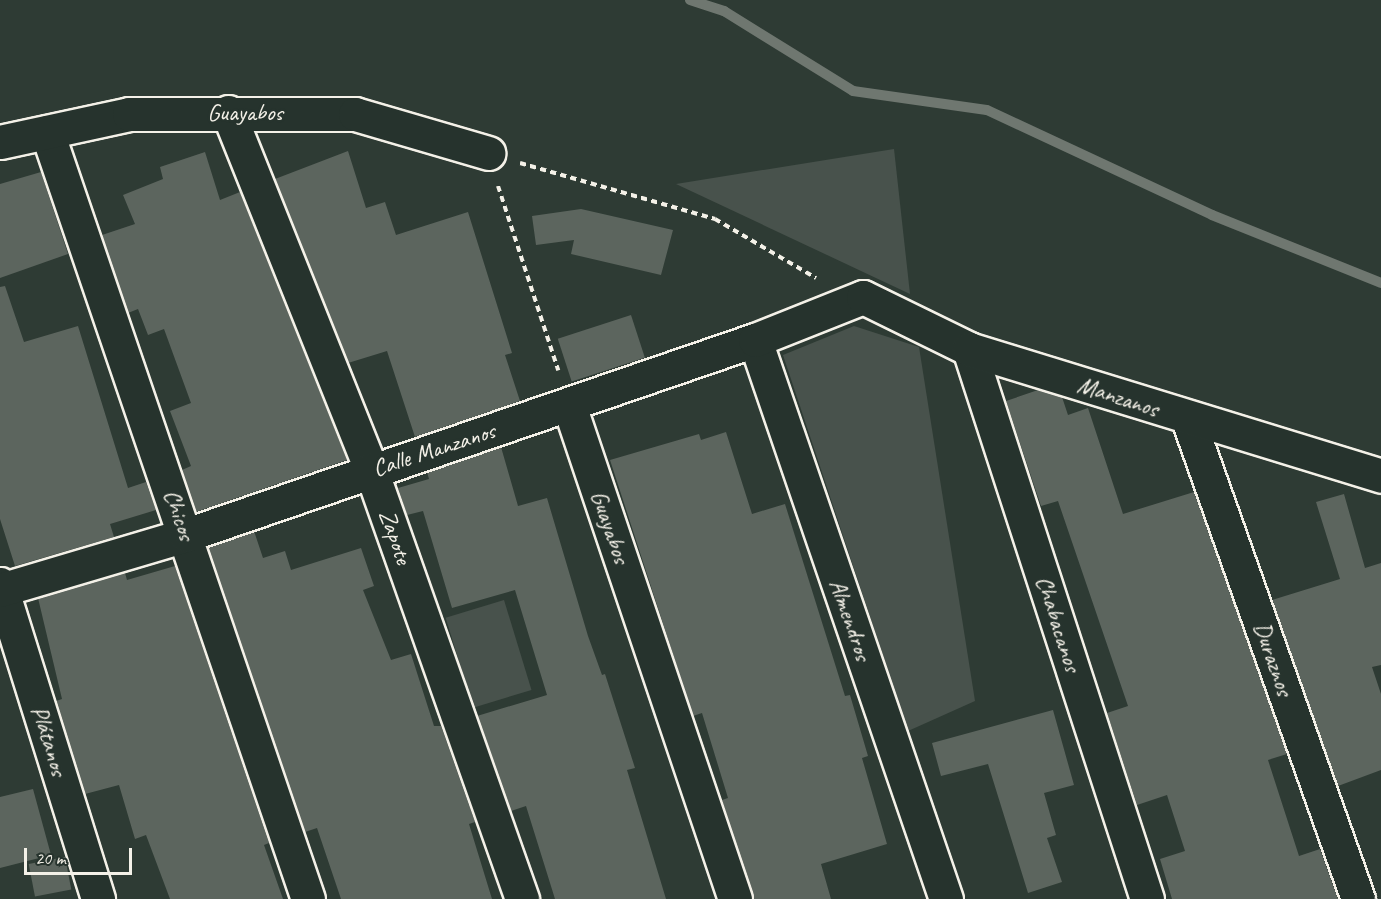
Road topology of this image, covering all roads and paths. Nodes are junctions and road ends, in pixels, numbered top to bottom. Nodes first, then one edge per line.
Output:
1 (228, 112) junction
2 (47, 132) junction
3 (0, 142) edge
4 (488, 153) junction
5 (863, 297) junction
6 (755, 340) junction
7 (969, 349) junction
8 (569, 405) junction
9 (1188, 419) junction
10 (371, 470) junction
11 (1381, 476) edge
12 (186, 535) junction
13 (1, 588) edge
14 (98, 899) edge
15 (308, 899) edge
16 (522, 899) edge
17 (735, 899) edge
18 (946, 899) edge
19 (1147, 899) edge
20 (1358, 899) edge

1 - 2 street, Guayabos
1 - 4 street, Guayabos
1 - 10 street, Zapote
2 - 3 street, Guayabos
2 - 12 street, Chicos
4 - 5 path
4 - 8 path
5 - 6 street, Calle Manzanos
5 - 7 street, Manzanos
6 - 8 street, Calle Manzanos
6 - 18 street, Almendros
7 - 9 street, Manzanos
7 - 19 street, Chabacanos
8 - 10 street, Calle Manzanos
8 - 17 street, Guayabos
9 - 11 street, Manzanos
9 - 20 street, Duraznos
10 - 12 street, Calle Manzanos
10 - 16 street, Zapote
12 - 13 street, Calle Manzanos
12 - 15 street, Chicos
13 - 14 street, Plátanos

